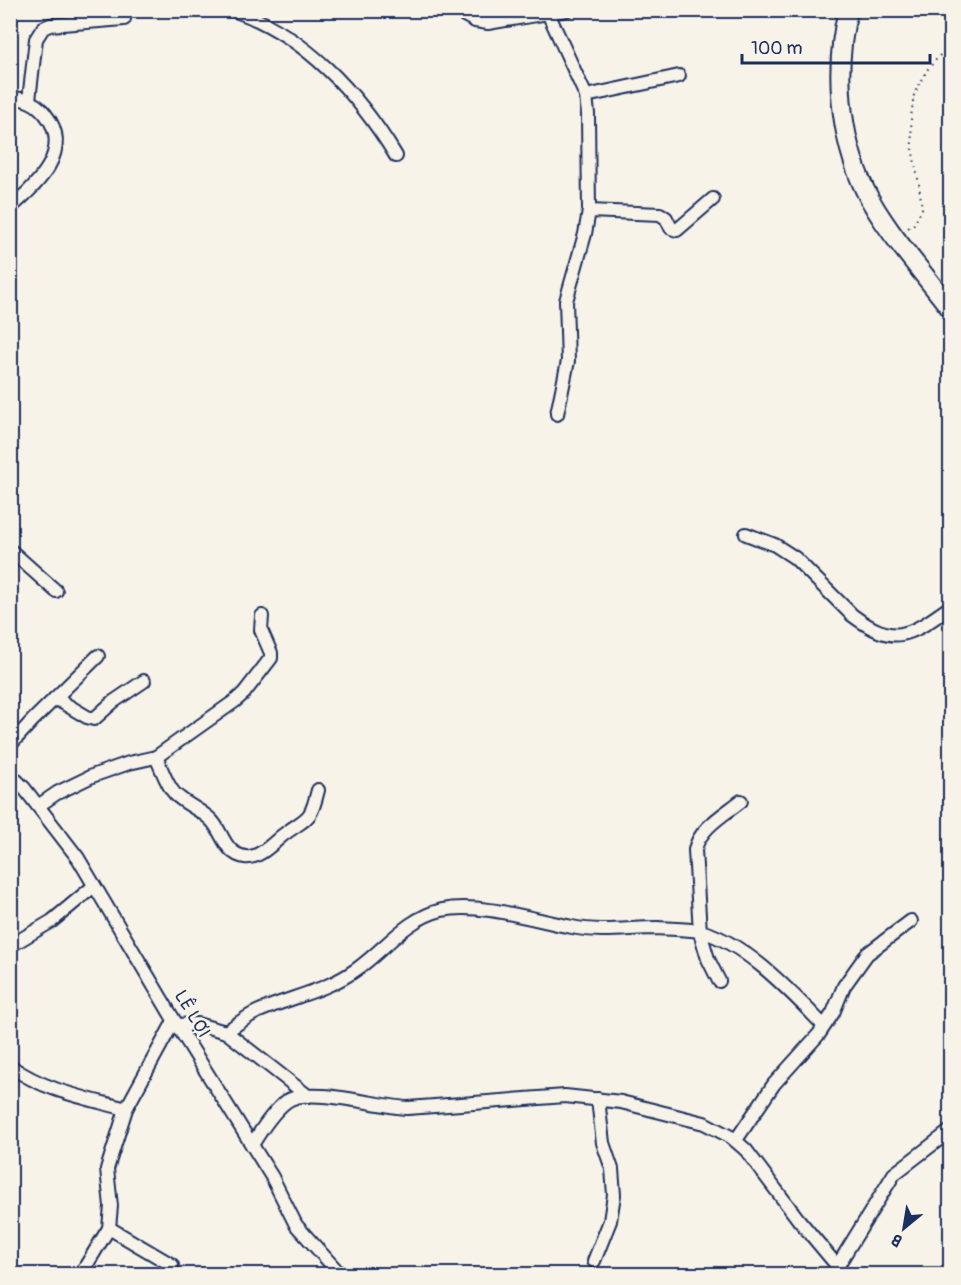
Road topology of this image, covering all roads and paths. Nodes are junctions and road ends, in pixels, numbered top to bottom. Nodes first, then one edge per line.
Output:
1 (233, 10) edge
2 (455, 10) edge
3 (566, 10) edge
4 (848, 10) edge
5 (548, 14) junction
6 (124, 19) dead end
7 (951, 48) edge
8 (679, 76) dead end
9 (586, 96) junction
10 (10, 98) edge
11 (29, 100) junction
12 (396, 156) dead end
13 (713, 199) dead end
14 (10, 208) edge
15 (589, 211) junction
16 (895, 236) junction
17 (951, 308) edge
18 (557, 414) dead end
19 (746, 534) dead end
20 (10, 550) edge
21 (56, 591) dead end
22 (951, 608) edge
23 (262, 616) dead end
24 (98, 656) dead end
25 (144, 681) dead end
26 (55, 698) junction
27 (10, 745) edge
28 (156, 757) junction
29 (10, 774) edge
30 (318, 790) dead end
31 (741, 801) dead end
32 (38, 806) junction
33 (94, 886) junction
34 (911, 921) dead end
35 (700, 932) junction
36 (10, 946) edge
37 (719, 981) dead end
38 (176, 1023) junction
39 (824, 1026) junction
40 (226, 1032) junction
41 (10, 1066) edge
42 (308, 1096) junction
43 (598, 1099) junction
44 (126, 1109) junction
45 (951, 1131) edge
46 (736, 1140) junction
47 (252, 1145) junction
48 (109, 1228) junction
49 (594, 1261) dead end
50 (172, 1265) dead end
51 (841, 1270) edge
52 (81, 1275) edge
53 (340, 1275) edge

1 - 12 street
2 - 5 street
3 - 5 street
4 - 16 main road
5 - 9 street
6 - 11 street
7 - 16 path
8 - 9 street
9 - 15 street
10 - 11 street
11 - 14 street
13 - 15 street
15 - 18 street
16 - 17 main road
19 - 22 street
20 - 21 street
23 - 28 street
24 - 26 street
25 - 26 street
26 - 27 street
28 - 30 street
28 - 32 street
29 - 32 street, LÊ LỢI
31 - 35 street
32 - 33 street, LÊ LỢI
33 - 36 street
33 - 38 street, LÊ LỢI
34 - 39 street
35 - 37 street
35 - 39 street
35 - 40 street
38 - 40 street
38 - 44 street
38 - 47 street, LÊ LỢI
39 - 46 street
40 - 42 street
41 - 44 street
42 - 43 street
42 - 47 street
43 - 46 street
43 - 49 street
44 - 48 street
45 - 51 street
46 - 51 street
47 - 53 street, LÊ LỢI
48 - 50 street
48 - 52 street

